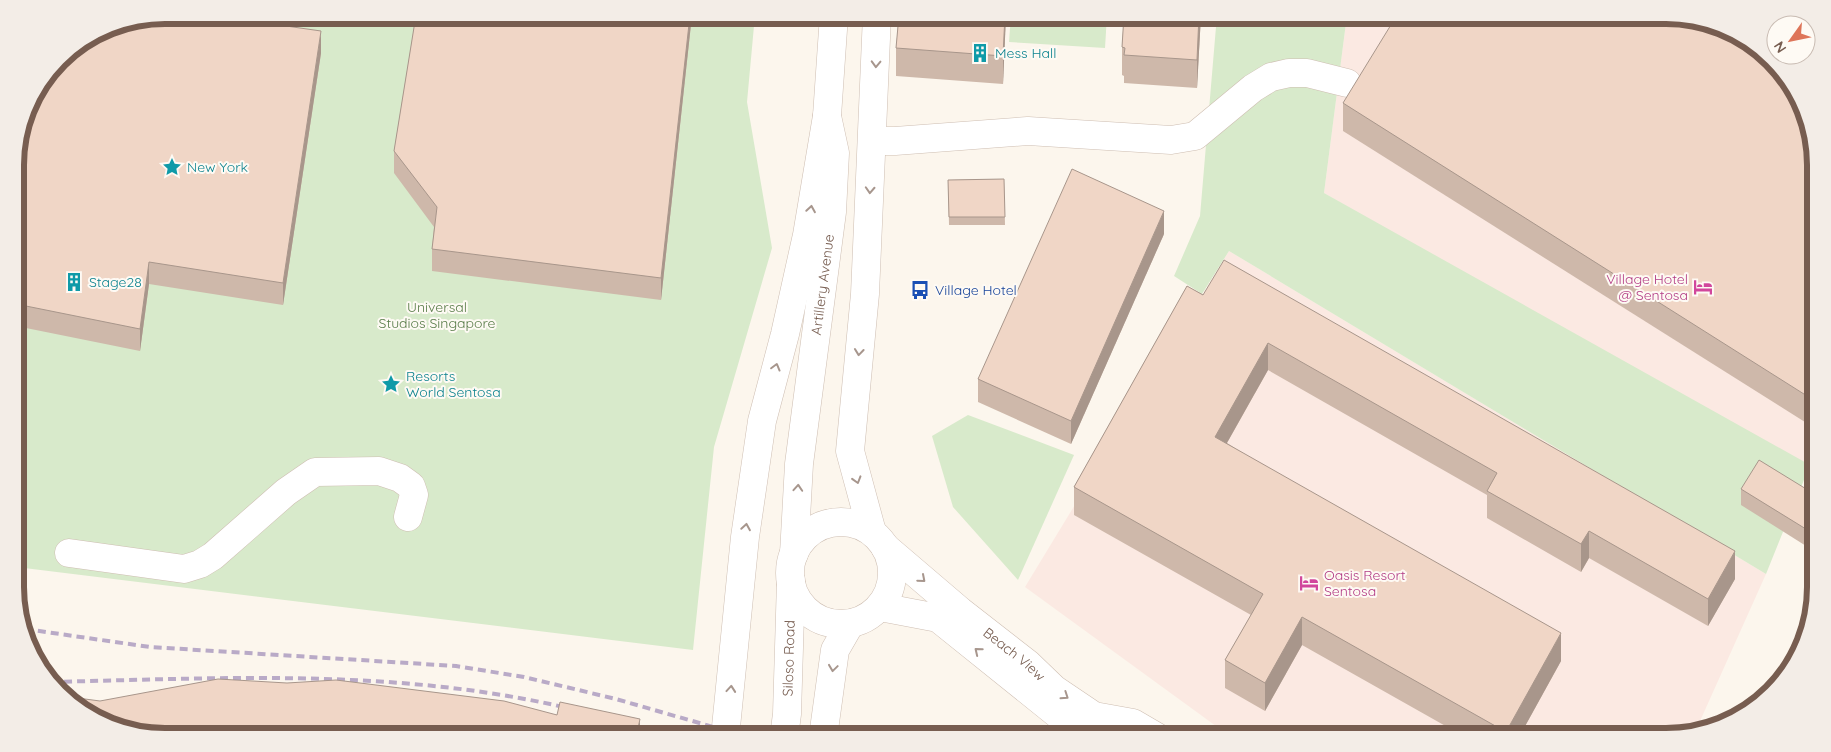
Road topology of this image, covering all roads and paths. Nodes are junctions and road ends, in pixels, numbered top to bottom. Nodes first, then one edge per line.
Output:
1 (833, 24) edge
2 (878, 24) edge
3 (1347, 83) dead end
4 (827, 116) junction
5 (872, 141) junction
6 (408, 517) dead end
7 (878, 539) junction
8 (69, 553) dead end
9 (792, 567) junction
10 (880, 607) junction
11 (850, 624) junction
12 (726, 728) edge
13 (785, 728) edge
14 (824, 728) edge
15 (1075, 728) edge
16 (1141, 728) edge

1 - 4 street, Artillery Avenue
2 -> 5 street
3 - 5 street
9 -> 4 street, Artillery Avenue
12 -> 4 street
5 -> 7 street
6 - 8 street
7 - 9 street
7 - 10 street
7 -> 16 street, Beach View
9 - 11 street, Artillery Avenue
9 - 13 street, Siloso Road
10 - 11 street
15 -> 10 street, Beach View
11 -> 14 street

